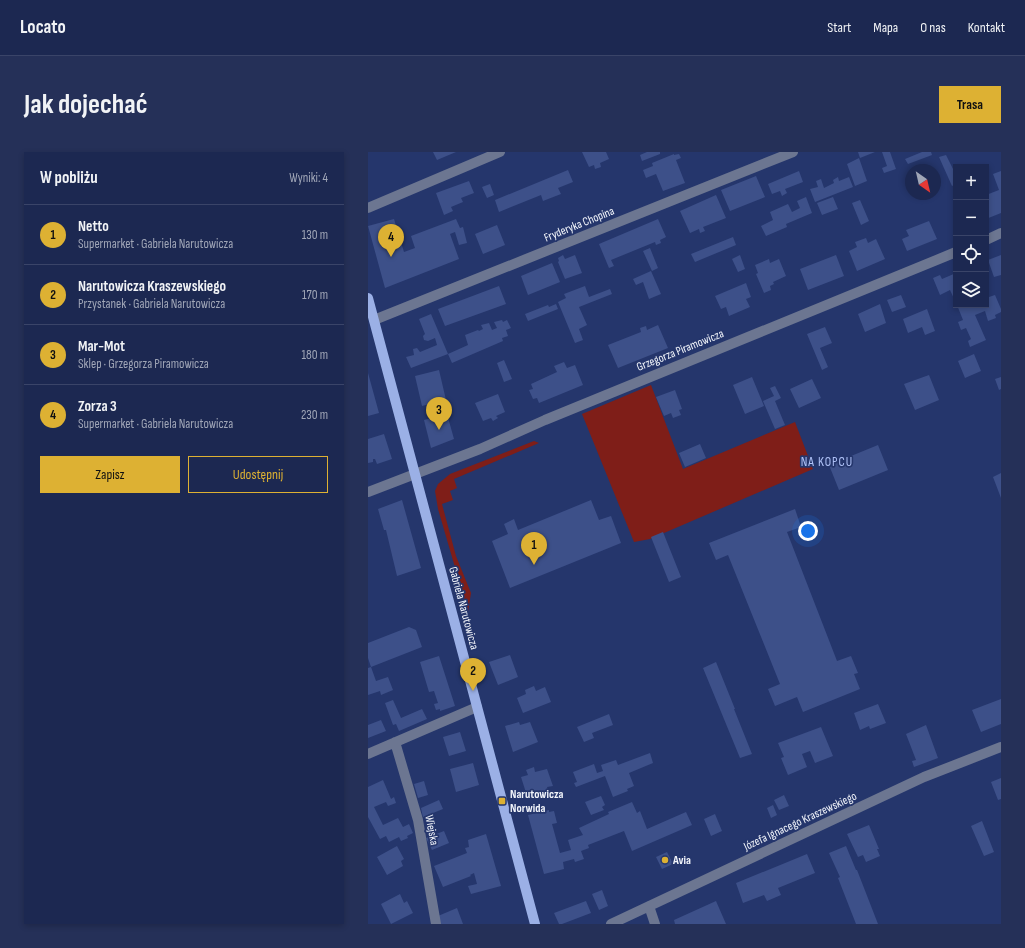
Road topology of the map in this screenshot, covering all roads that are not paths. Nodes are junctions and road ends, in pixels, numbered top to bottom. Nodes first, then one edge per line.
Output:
1 (500, 152) edge
2 (793, 152) edge
3 (368, 208) edge
4 (1001, 234) edge
5 (989, 239) edge
6 (953, 253) edge
7 (368, 298) edge
8 (374, 320) junction
9 (415, 474) junction
10 (368, 492) edge
11 (477, 707) junction
12 (395, 742) junction
13 (1001, 746) edge
14 (368, 754) edge
15 (649, 906) junction
16 (436, 924) edge
17 (535, 924) edge
18 (611, 924) edge
19 (655, 924) edge

1 - 3 street
2 - 8 street, Fryderyka Chopina
4 - 5 street
6 - 9 street, Grzegorza Piramowicza
7 - 8 main road, Gabriela Narutowicza
8 - 9 main road, Gabriela Narutowicza
9 - 10 street, Grzegorza Piramowicza
9 - 11 main road, Gabriela Narutowicza
11 - 12 street
11 - 17 main road, Gabriela Narutowicza
12 - 14 street
12 - 16 street, Wiejska
13 - 15 street, Józefa Ignacego Kraszewskiego
15 - 18 street, Józefa Ignacego Kraszewskiego
15 - 19 street

